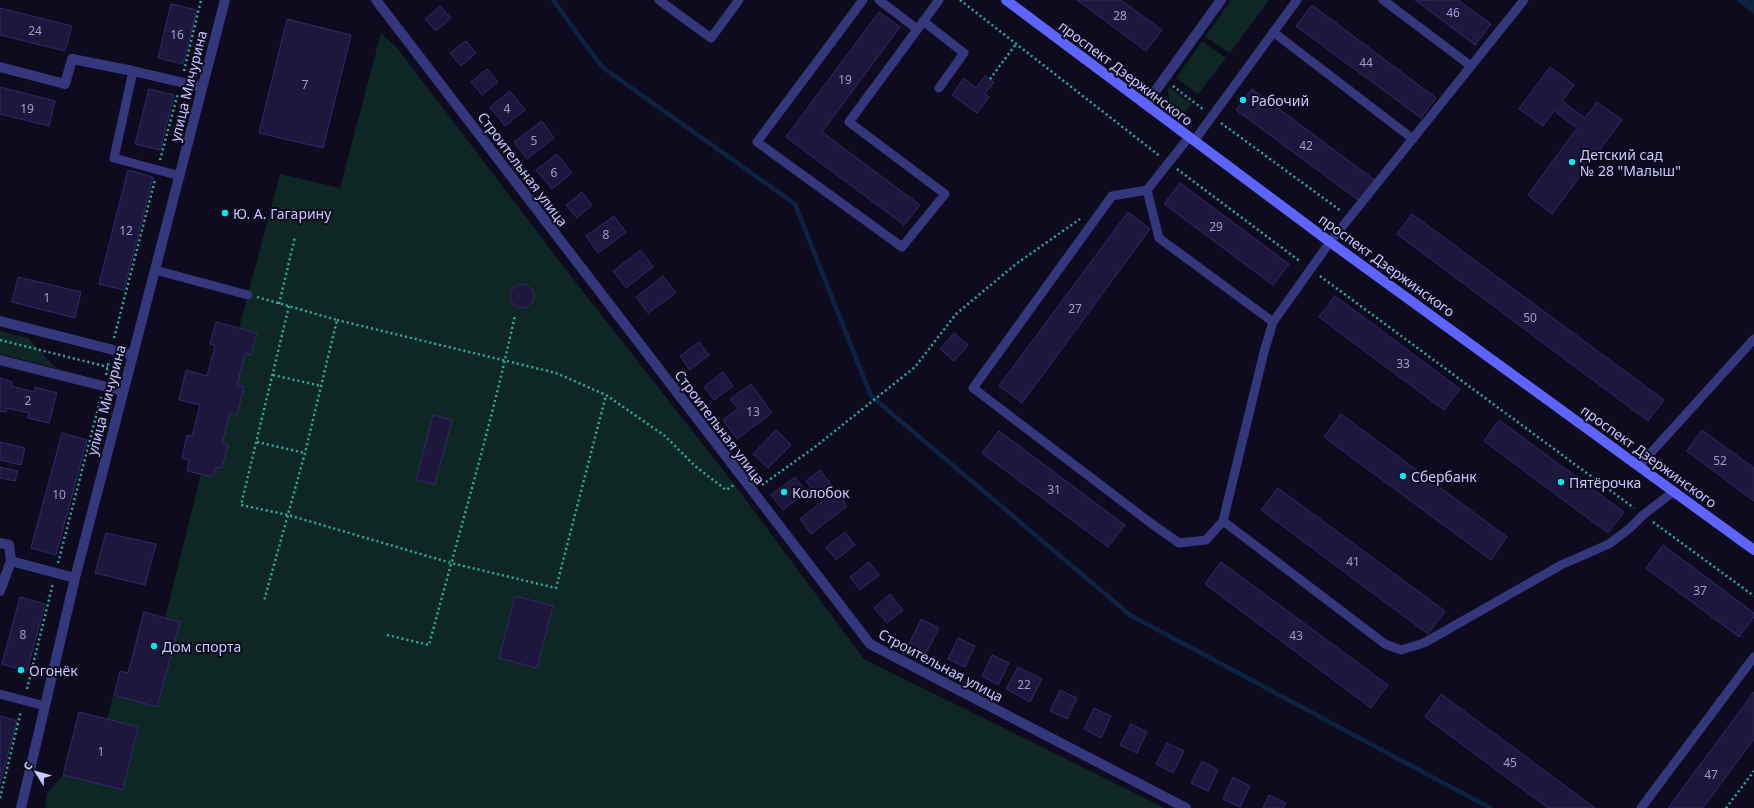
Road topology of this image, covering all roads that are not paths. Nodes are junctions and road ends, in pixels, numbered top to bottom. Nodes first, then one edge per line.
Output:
1 (225, 0) edge
2 (376, 0) edge
3 (659, 0) edge
4 (739, 0) edge
5 (863, 0) edge
6 (878, 0) edge
7 (939, 0) edge
8 (1006, 0) edge
9 (1221, 0) edge
10 (1297, 0) edge
11 (1383, 0) edge
12 (1524, 0) edge
13 (920, 25) junction
14 (1273, 32) junction
15 (1471, 66) junction
16 (0, 67) edge
17 (133, 71) junction
18 (201, 87) junction
19 (938, 88) dead end
20 (1146, 104) junction
21 (1192, 139) junction
22 (1413, 139) junction
23 (180, 176) junction
24 (1147, 190) junction
25 (1330, 242) junction
26 (155, 270) junction
27 (248, 295) road end
28 (0, 321) edge
29 (1273, 322) junction
30 (1754, 339) edge
31 (133, 354) junction
32 (0, 360) edge
33 (123, 391) junction
34 (1639, 466) junction
35 (1673, 492) junction
36 (1223, 521) junction
37 (0, 543) edge
38 (1754, 550) edge
39 (12, 561) junction
40 (75, 578) junction
41 (0, 591) edge
42 (1754, 657) edge
43 (0, 694) edge
44 (45, 706) junction
45 (21, 808) edge
46 (1186, 808) edge
47 (1641, 808) edge

1 - 18 street, улица Мичурина
2 - 46 street, Строительная улица
3 - 4 lane
5 - 13 lane
6 - 13 lane
7 - 13 lane
8 - 20 street, проспект Дзержинского
9 - 20 street
10 - 14 lane
11 - 15 lane
12 - 15 lane
13 - 19 lane
14 - 21 lane
14 - 22 lane
15 - 22 lane
16 - 17 street
17 - 18 street
17 - 23 lane
18 - 23 street, улица Мичурина
20 - 21 street, проспект Дзержинского
21 - 24 lane
21 - 25 street, проспект Дзержинского
22 - 25 lane
23 - 26 street, улица Мичурина
24 - 29 lane
24 - 36 lane
25 - 29 lane
25 - 34 street, проспект Дзержинского
26 - 27 lane
26 - 31 street, улица Мичурина
28 - 31 street
29 - 36 lane
30 - 34 lane
31 - 33 street, улица Мичурина
32 - 33 street
33 - 40 street, улица Мичурина
34 - 35 street, проспект Дзержинского
35 - 36 lane
35 - 38 street, проспект Дзержинского
37 - 39 street
39 - 40 street
39 - 41 street
40 - 44 street, улица Мичурина
42 - 47 lane
43 - 44 lane
44 - 45 street, улица Мичурина

